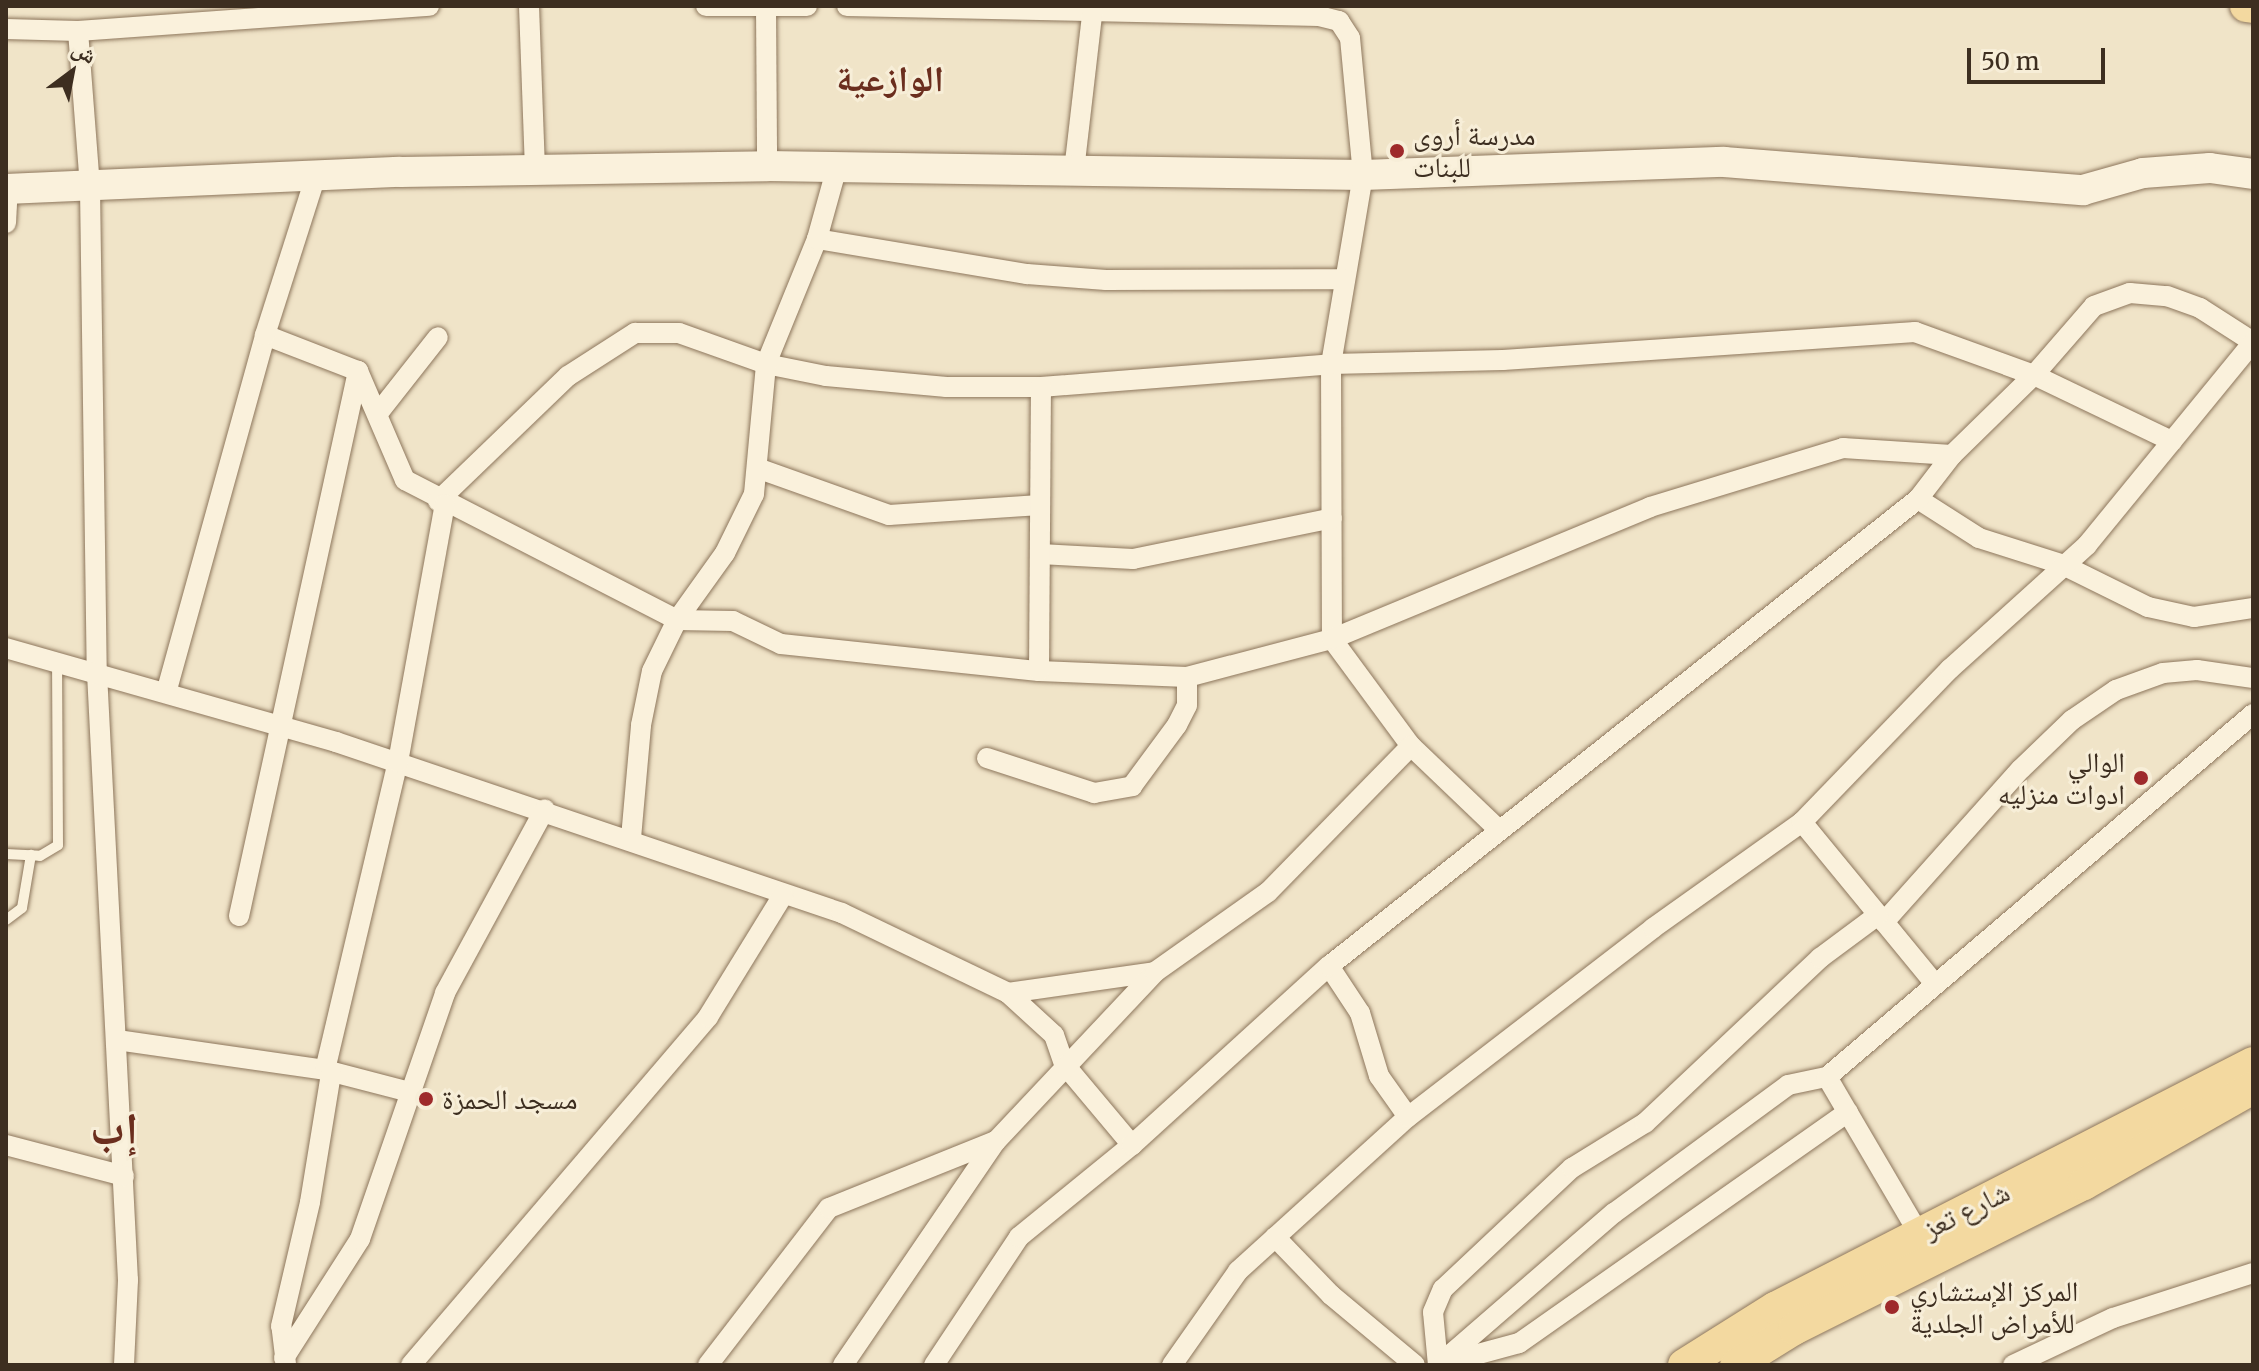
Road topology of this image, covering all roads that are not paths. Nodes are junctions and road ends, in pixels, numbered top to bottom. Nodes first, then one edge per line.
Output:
1 (429, 6) edge
2 (529, 6) edge
3 (706, 6) edge
4 (807, 6) edge
5 (847, 6) edge
6 (2246, 6) edge
7 (766, 7) edge
8 (2253, 7) edge
9 (1093, 8) edge
10 (6, 29) edge
11 (78, 31) junction
12 (767, 166) junction
13 (837, 167) junction
14 (535, 170) junction
15 (1074, 171) junction
16 (2253, 174) edge
17 (316, 175) junction
18 (1363, 175) junction
19 (90, 188) junction
20 (7, 189) edge
21 (6, 223) edge
22 (817, 239) junction
23 (1345, 279) junction
24 (265, 335) junction
25 (438, 337) dead end
26 (2253, 342) edge
27 (766, 364) junction
28 (1331, 364) junction
29 (358, 371) junction
30 (2034, 375) junction
31 (1041, 387) junction
32 (379, 412) junction
33 (2172, 441) junction
34 (1952, 455) junction
35 (757, 468) junction
36 (1918, 499) junction
37 (441, 502) junction
38 (1040, 505) junction
39 (1332, 518) junction
40 (1040, 554) junction
41 (2061, 564) junction
42 (2253, 608) edge
43 (677, 620) junction
44 (1332, 639) junction
45 (6, 648) edge
46 (57, 662) junction
47 (1039, 671) junction
48 (97, 673) junction
49 (1187, 677) junction
50 (2253, 678) edge
51 (166, 693) junction
52 (2253, 714) edge
53 (281, 725) junction
54 (1411, 746) junction
55 (987, 758) dead end
56 (398, 762) junction
57 (545, 809) junction
58 (1802, 822) junction
59 (1498, 829) junction
60 (631, 838) junction
61 (6, 854) edge
62 (31, 855) junction
63 (783, 895) junction
64 (239, 916) dead end
65 (1881, 918) junction
66 (6, 920) edge
67 (1329, 966) junction
68 (1155, 972) junction
69 (1935, 984) junction
70 (1008, 993) junction
71 (117, 1040) junction
72 (2253, 1063) edge
73 (1064, 1064) junction
74 (328, 1072) junction
75 (1827, 1077) junction
76 (2253, 1088) edge
77 (413, 1093) junction
78 (1848, 1112) junction
79 (1408, 1117) junction
80 (996, 1141) junction
81 (6, 1145) edge
82 (1132, 1145) junction
83 (124, 1176) junction
84 (1921, 1233) junction
85 (1275, 1237) junction
86 (1933, 1263) junction
87 (2253, 1273) edge
88 (286, 1362) edge
89 (124, 1365) edge
90 (411, 1365) edge
91 (708, 1365) edge
92 (843, 1365) edge
93 (934, 1365) edge
94 (1172, 1365) edge
95 (1415, 1365) edge
96 (1438, 1365) edge
97 (1684, 1365) edge
98 (1736, 1365) edge
99 (2013, 1365) edge

1 - 11 street
2 - 14 street
3 - 7 street
4 - 7 street
5 - 9 street
6 - 8 main road
7 - 12 street
9 - 15 street
9 - 18 street
10 - 11 street
11 - 19 street
12 - 13 street
12 - 14 street
13 - 15 street
13 - 22 street
14 - 17 street
15 - 18 street
16 - 18 street
17 - 19 street
17 - 24 street
18 - 23 street
19 - 20 street
19 - 48 street
20 - 21 street
22 - 23 street
22 - 27 street
23 - 28 street
24 - 29 street
24 - 51 street
25 - 32 street
26 - 30 street
26 - 33 street
27 - 31 street
27 - 35 street
27 - 37 street
28 - 30 street
28 - 31 street
28 - 39 street
29 - 32 street
29 - 53 street
30 - 33 street
30 - 34 street
31 - 38 street
32 - 37 street
33 - 41 street
34 - 36 street
34 - 44 street
35 - 38 street
35 - 43 street
36 - 41 street
36 - 59 street
37 - 43 street
37 - 56 street
38 - 40 street
39 - 40 street
39 - 44 street
40 - 47 street
41 - 42 street
41 - 58 street
43 - 47 street
43 - 60 street
44 - 49 street
44 - 54 street
45 - 46 street
46 - 48 street
46 - 62 lane
47 - 49 street
48 - 51 street
48 - 71 street
49 - 55 street
50 - 65 street
51 - 53 street
52 - 69 street
53 - 56 street
53 - 64 street
54 - 59 street
54 - 68 street
56 - 57 street
56 - 74 street
57 - 60 street
57 - 77 street
58 - 65 street
58 - 79 street
59 - 67 street
60 - 63 street
61 - 62 lane
62 - 66 lane
63 - 70 street
63 - 90 street
65 - 69 street
65 - 96 street
67 - 79 street
67 - 82 street
68 - 70 street
68 - 73 street
69 - 75 street
70 - 73 street
71 - 74 street
71 - 83 street
72 - 84 main road, شارع تعز
73 - 80 street
73 - 82 street
74 - 77 street
74 - 88 street
75 - 78 street
75 - 96 street
76 - 86 main road, شارع تعز
77 - 88 street
78 - 84 street
78 - 96 street
79 - 85 street
80 - 91 street
80 - 92 street
81 - 83 street
82 - 93 street
83 - 89 street
84 - 86 street
84 - 97 main road, شارع تعز
85 - 94 street
85 - 95 street
86 - 98 main road, شارع تعز
87 - 99 street

